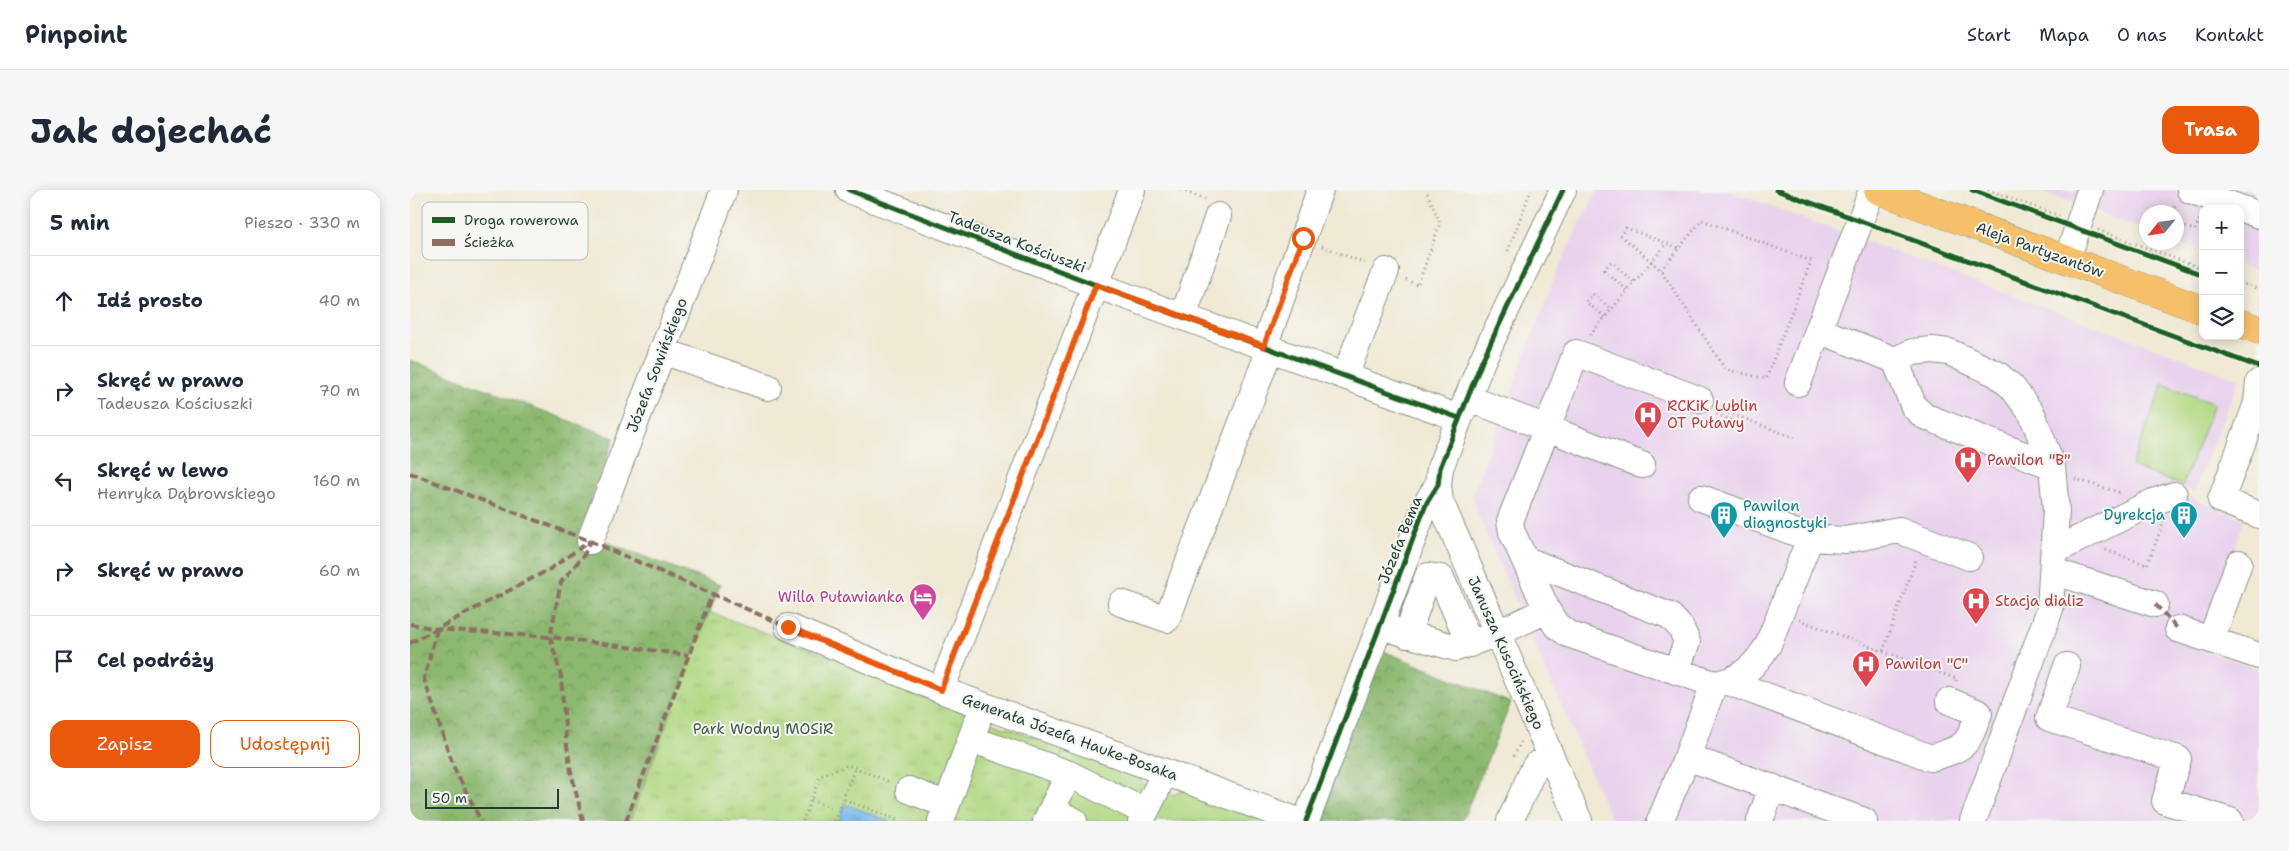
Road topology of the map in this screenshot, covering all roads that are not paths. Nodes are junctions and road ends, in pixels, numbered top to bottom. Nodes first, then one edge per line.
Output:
1 (724, 190) edge
2 (849, 190) edge
3 (1132, 190) edge
4 (1320, 190) edge
5 (1563, 190) edge
6 (1872, 190) edge
7 (1878, 190) edge
8 (2090, 190) edge
9 (2190, 190) edge
10 (1216, 209) road end
11 (2259, 215) edge
12 (2067, 260) junction
13 (1386, 271) road end
14 (1096, 285) junction
15 (2199, 309) edge
16 (1183, 317) junction
17 (1818, 330) junction
18 (1267, 348) junction
19 (662, 351) junction
20 (1895, 360) junction
21 (1345, 376) junction
22 (1798, 383) dead end
23 (768, 388) dead end
24 (2258, 396) edge
25 (1463, 408) junction
26 (1708, 410) road end
27 (1547, 428) junction
28 (1642, 465) dead end
29 (2052, 469) junction
30 (1438, 485) junction
31 (1700, 498) dead end
32 (2163, 499) road end
33 (2259, 515) edge
34 (1454, 534) junction
35 (1810, 538) junction
36 (1412, 539) junction
37 (590, 541) dead end
38 (1969, 557) dead end
39 (1524, 559) junction
40 (2054, 561) junction
41 (2239, 564) dead end
42 (1121, 603) dead end
43 (2155, 604) dead end
44 (1547, 610) junction
45 (1380, 626) junction
46 (788, 627) dead end
47 (2178, 629) dead end
48 (1498, 633) junction
49 (1407, 634) junction
50 (2211, 640) junction
51 (1470, 644) junction
52 (2259, 656) edge
53 (2067, 666) dead end
54 (1676, 671) junction
55 (1722, 683) junction
56 (941, 690) junction
57 (1949, 701) road end
58 (983, 705) junction
59 (971, 739) junction
60 (1551, 756) junction
61 (1688, 757) junction
62 (1165, 772) junction
63 (1069, 774) junction
64 (1772, 788) junction
65 (909, 790) road end
66 (944, 813) edge
67 (1057, 817) edge
68 (1143, 817) edge
69 (1571, 818) edge
70 (1298, 821) edge
71 (1306, 821) edge
72 (1510, 821) edge
73 (1660, 821) edge
74 (1760, 821) edge
75 (1864, 821) edge
76 (1973, 821) edge
77 (2230, 821) edge

1 - 19 street, Józefa Sowińskiego
2 - 14 street, Tadeusza Kościuszki
3 - 14 street
4 - 18 street
5 - 25 street, Józefa Bema
6 - 17 street
7 - 12 main road, Aleja Partyzantów
8 - 12 street
9 - 11 street
10 - 16 street
12 - 15 main road, Aleja Partyzantów
13 - 21 street
14 - 16 street, Tadeusza Kościuszki
14 - 56 street
16 - 18 street, Tadeusza Kościuszki
17 - 20 street
17 - 22 street
18 - 21 street, Tadeusza Kościuszki
18 - 42 street
19 - 23 street
19 - 37 street, Józefa Sowińskiego
20 - 29 street
20 - 29 street
21 - 25 street, Tadeusza Kościuszki
24 - 33 street
25 - 27 street, Tadeusza Kościuszki
25 - 30 street, Józefa Bema
26 - 27 street
27 - 28 street, Tadeusza Kościuszki
27 - 39 street
29 - 40 street
30 - 34 street, Janusza Kusocińskiego
30 - 36 street, Józefa Bema
31 - 35 street
32 - 40 street
34 - 36 street, Józefa Bema
34 - 48 street, Janusza Kusocińskiego
35 - 38 street
35 - 55 street
36 - 45 street, Józefa Bema
39 - 44 street
39 - 54 street
40 - 43 street
40 - 76 street
41 - 50 street
44 - 48 street
44 - 54 street
45 - 49 street
45 - 71 street, Józefa Bema
46 - 56 street, Generała Józefa Hauke-Bosaka
47 - 50 street
48 - 51 street
48 - 60 street, Janusza Kusocińskiego
49 - 51 street
49 - 51 street
50 - 52 street
53 - 77 street
54 - 55 street
55 - 57 street
55 - 61 street
56 - 58 street, Generała Józefa Hauke-Bosaka
58 - 59 street
58 - 62 street, Generała Józefa Hauke-Bosaka
59 - 63 street
59 - 66 street
60 - 69 street, Janusza Kusocińskiego
60 - 72 street
61 - 64 street
61 - 73 street
62 - 68 street
62 - 70 street, Generała Józefa Hauke-Bosaka
63 - 67 street
63 - 68 street
64 - 74 street
64 - 75 street
65 - 66 street

